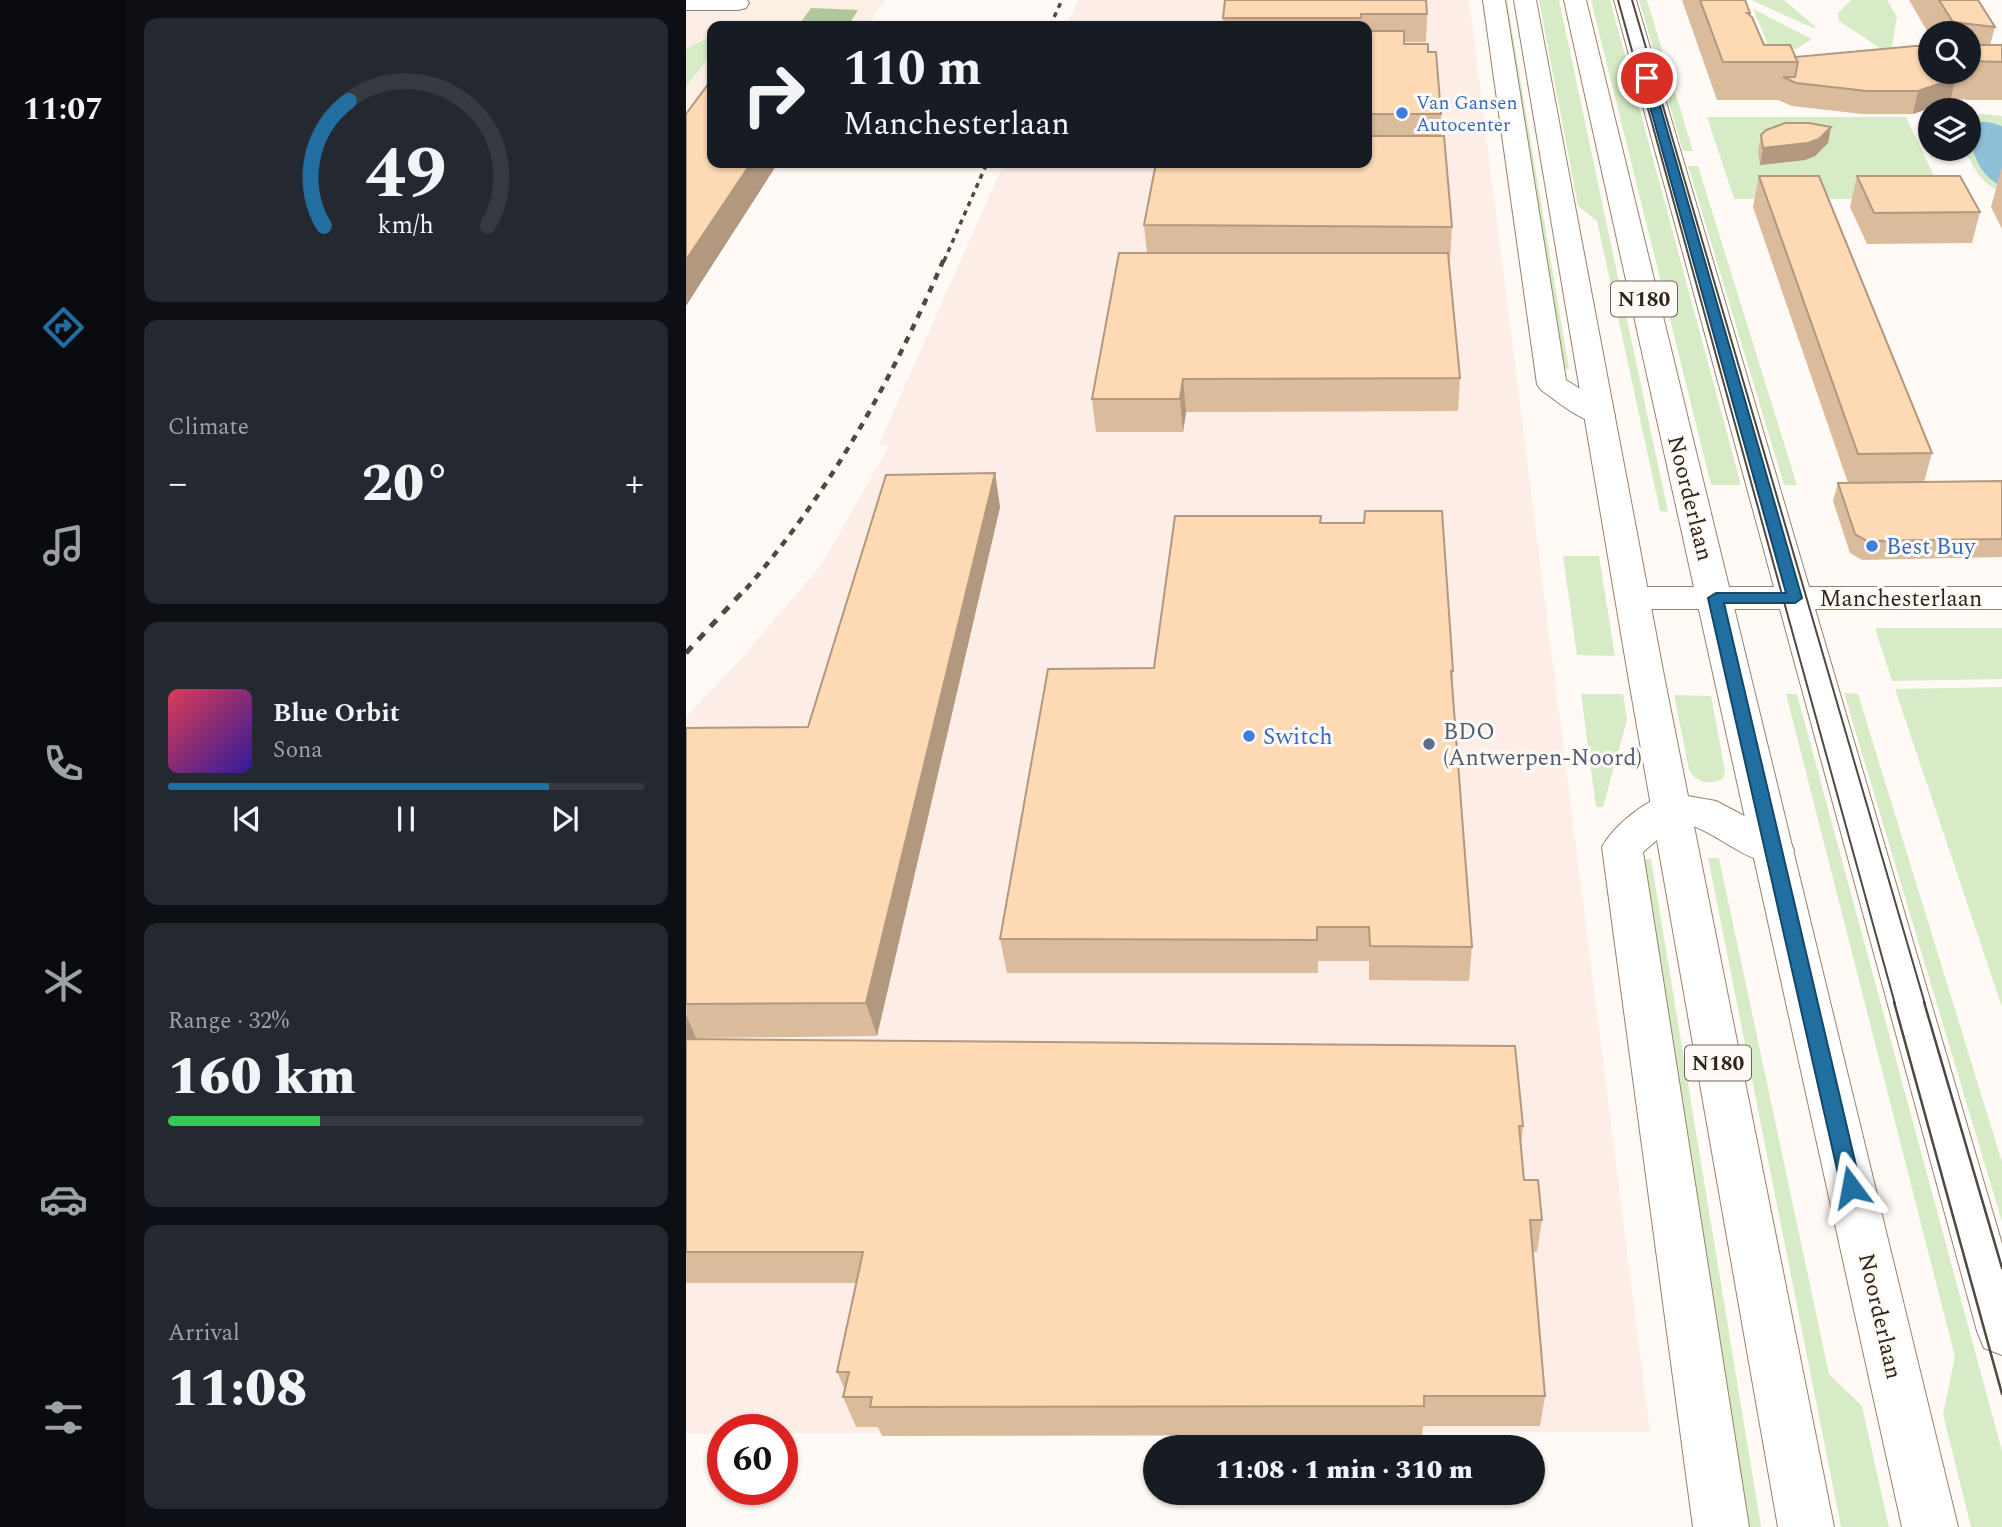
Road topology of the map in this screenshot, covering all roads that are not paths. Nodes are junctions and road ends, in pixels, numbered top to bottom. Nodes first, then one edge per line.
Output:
1 (1494, 0) edge
2 (1525, 0) edge
3 (1575, 0) edge
4 (1625, 0) edge
5 (686, 3) edge
6 (737, 3) dead end
7 (1600, 415) junction
8 (1633, 598) junction
9 (1716, 598) junction
10 (1795, 598) junction
11 (2002, 598) edge
12 (1670, 807) junction
13 (1774, 850) junction
14 (2002, 1331) edge
15 (1721, 1527) edge
16 (1806, 1527) edge
17 (1930, 1527) edge

1 - 7 main road
2 - 7 main road, N180
3 - 9 main road, Noorderlaan / N180
4 - 10 main road
5 - 6 main road
7 - 8 main road, N180
8 - 9 main road, Manchesterlaan
8 - 12 main road, N180
9 - 10 main road, Manchesterlaan
9 - 13 main road, Noorderlaan / N180
10 - 11 main road, Manchesterlaan
10 - 14 main road
12 - 13 main road
12 - 15 main road
12 - 16 main road, N180
13 - 17 main road, Noorderlaan / N180

